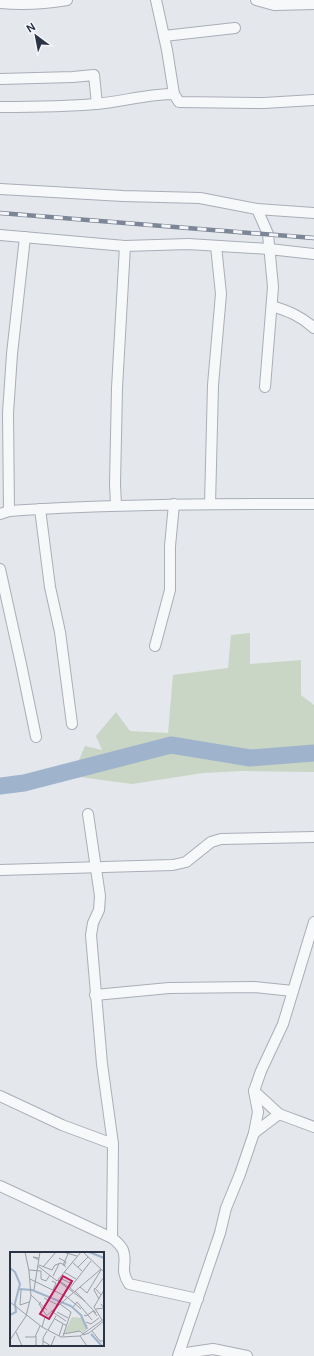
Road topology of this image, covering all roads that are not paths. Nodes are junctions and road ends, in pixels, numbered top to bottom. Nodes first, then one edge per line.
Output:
1 (66, 0) edge
2 (156, 0) edge
3 (256, 0) edge
4 (0, 3) edge
5 (314, 4) edge
6 (235, 28) dead end
7 (164, 36) junction
8 (0, 79) edge
9 (174, 94) junction
10 (314, 100) edge
11 (96, 104) junction
12 (0, 107) edge
13 (0, 189) edge
14 (257, 209) junction
15 (314, 213) edge
16 (0, 235) edge
17 (25, 237) junction
18 (125, 246) junction
19 (216, 246) junction
20 (269, 249) junction
21 (314, 254) edge
22 (272, 306) junction
23 (314, 328) edge
24 (265, 387) dead end
25 (174, 504) junction
26 (210, 504) junction
27 (314, 504) edge
28 (116, 505) junction
29 (40, 509) junction
30 (4, 512) edge
31 (0, 569) edge
32 (155, 646) dead end
33 (72, 724) dead end
34 (36, 737) dead end
35 (88, 814) dead end
36 (314, 837) edge
37 (96, 867) junction
38 (0, 870) edge
39 (314, 922) edge
40 (293, 991) junction
41 (95, 995) junction
42 (254, 1091) junction
43 (0, 1096) edge
44 (279, 1114) junction
45 (314, 1127) edge
46 (254, 1133) junction
47 (113, 1144) junction
48 (0, 1186) edge
49 (112, 1238) junction
50 (198, 1299) junction
51 (179, 1355) edge
52 (248, 1356) edge

1 - 4 street
2 - 7 street
3 - 5 street
6 - 7 street
7 - 9 street
8 - 11 street
9 - 10 street
9 - 11 street
11 - 12 street
13 - 14 street
14 - 15 street
14 - 20 street
16 - 17 street
17 - 18 street
17 - 30 street
18 - 19 street
18 - 28 street
19 - 20 street
19 - 26 street
20 - 21 street
20 - 22 street
22 - 23 street
22 - 24 street
25 - 26 street
25 - 28 street
25 - 32 street
26 - 27 street
28 - 29 street
29 - 30 street
29 - 33 street
31 - 34 street
35 - 37 street
36 - 37 street
37 - 38 street
37 - 41 street
39 - 40 street
40 - 41 street
40 - 42 street
41 - 47 street
42 - 44 street
42 - 46 street
43 - 47 street
44 - 45 street
44 - 46 street
46 - 50 street
47 - 49 street
48 - 49 street
49 - 50 street
50 - 51 street
51 - 52 street

